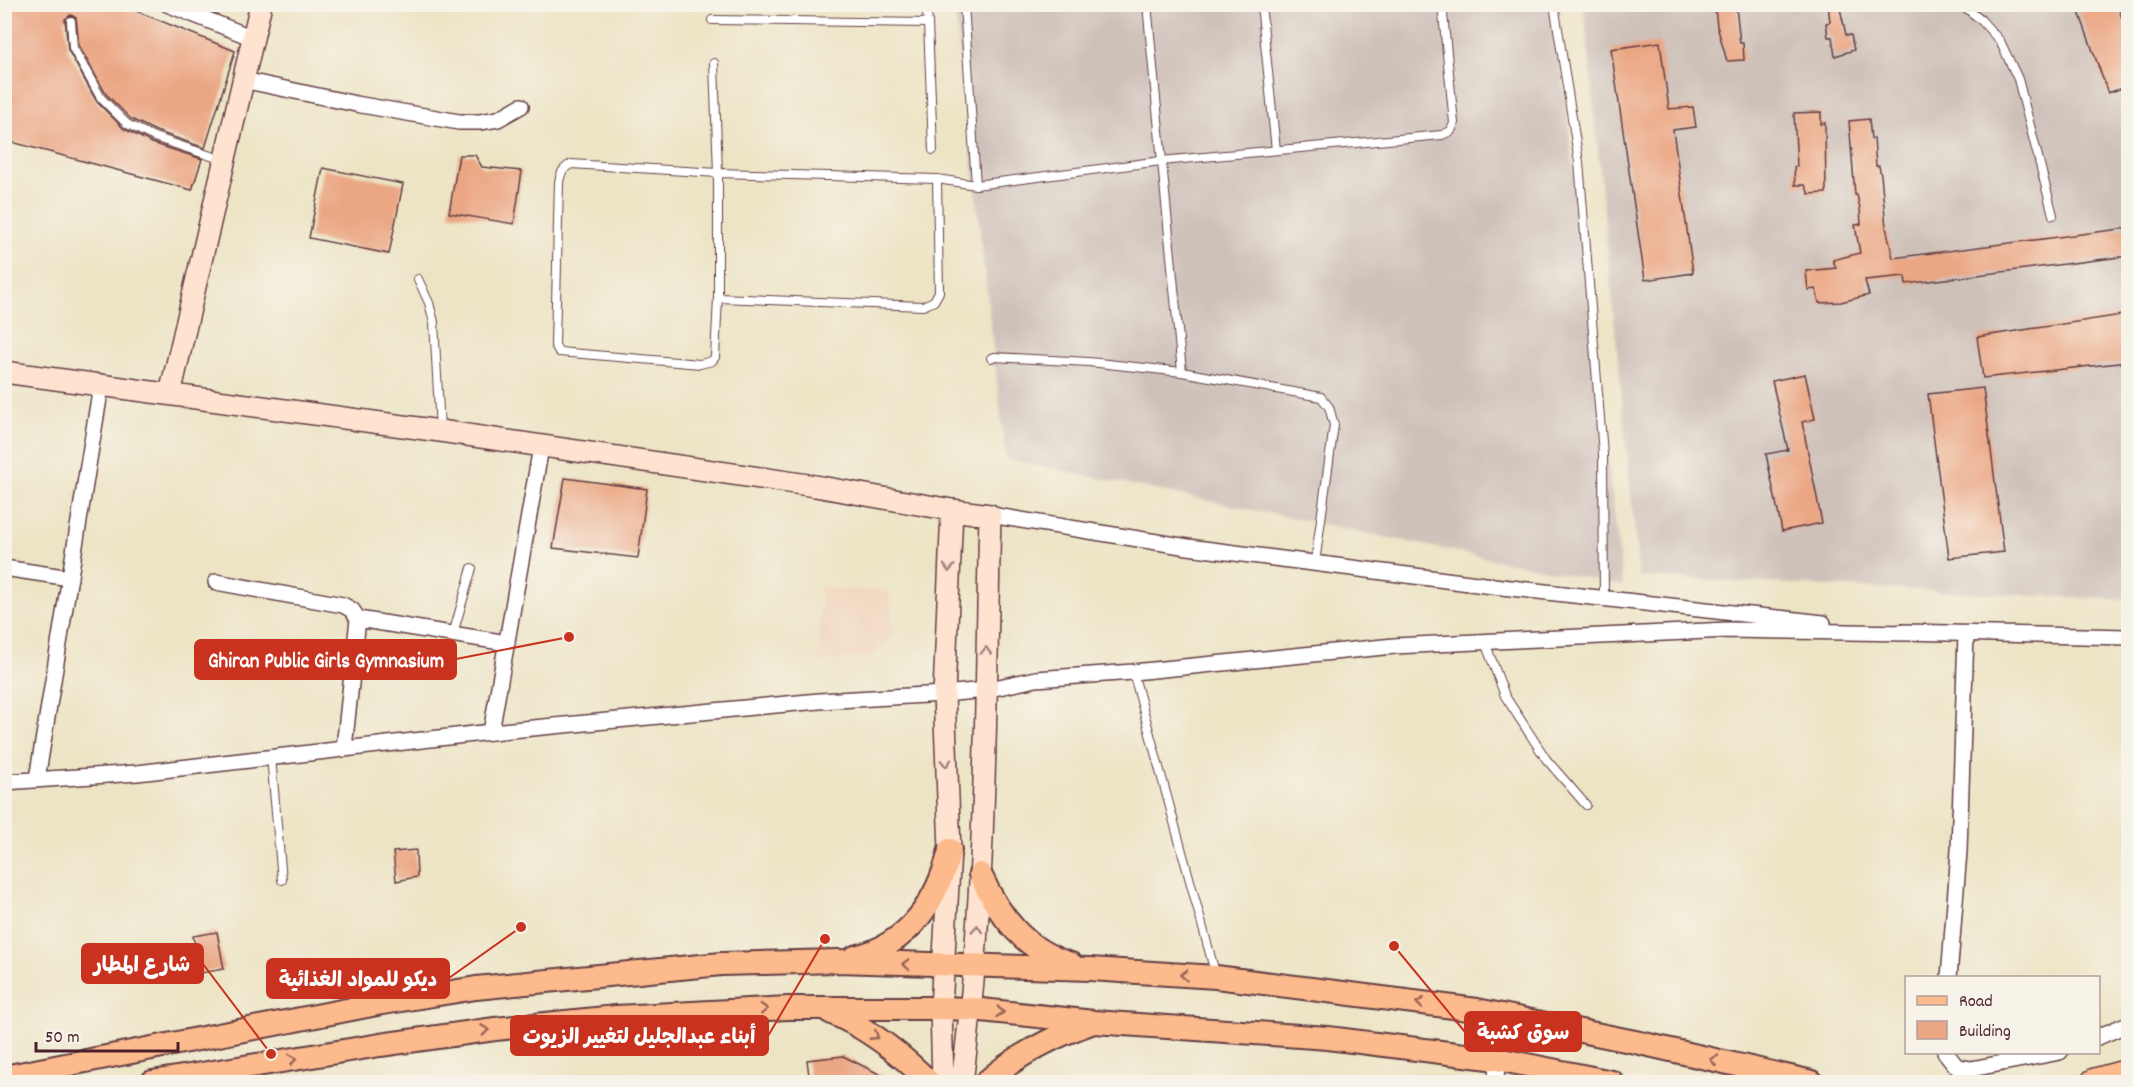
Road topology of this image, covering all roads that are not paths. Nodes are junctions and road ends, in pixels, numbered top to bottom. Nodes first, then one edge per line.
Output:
1 (167, 4) edge
2 (261, 4) edge
3 (926, 4) edge
4 (964, 4) edge
5 (1147, 4) edge
6 (1261, 4) edge
7 (1443, 4) edge
8 (1554, 4) edge
9 (1961, 4) edge
10 (712, 20) dead end
11 (72, 21) dead end
12 (928, 23) junction
13 (253, 38) junction
14 (714, 63) dead end
15 (243, 80) junction
16 (521, 106) dead end
17 (933, 150) dead end
18 (1276, 150) junction
19 (224, 160) junction
20 (1161, 161) junction
21 (718, 173) junction
22 (937, 179) junction
23 (976, 185) junction
24 (2053, 215) dead end
25 (418, 279) dead end
26 (718, 298) junction
27 (991, 358) dead end
28 (4, 372) edge
29 (1182, 372) junction
30 (101, 386) junction
31 (170, 394) junction
32 (440, 431) junction
33 (541, 447) junction
34 (952, 510) junction
35 (990, 515) junction
36 (1315, 563) junction
37 (4, 568) edge
38 (472, 568) dead end
39 (70, 578) junction
40 (216, 582) dead end
41 (1604, 598) junction
42 (358, 618) junction
43 (1909, 633) junction
44 (453, 634) junction
45 (1966, 634) junction
46 (2128, 637) edge
47 (1485, 640) junction
48 (507, 643) junction
49 (1133, 672) junction
50 (985, 690) junction
51 (944, 694) junction
52 (491, 732) junction
53 (344, 748) junction
54 (271, 757) junction
55 (37, 779) junction
56 (4, 782) edge
57 (1586, 805) dead end
58 (950, 850) junction
59 (980, 874) junction
60 (282, 880) dead end
61 (838, 961) junction
62 (944, 965) junction
63 (974, 966) junction
64 (1090, 969) junction
65 (1949, 976) edge
66 (1216, 977) junction
67 (941, 1008) junction
68 (823, 1009) junction
69 (972, 1009) junction
70 (1094, 1022) junction
71 (2128, 1024) edge
72 (2100, 1036) edge
73 (1946, 1054) edge
74 (2054, 1054) edge
75 (1497, 1059) junction
76 (2128, 1073) edge
77 (4, 1077) edge
78 (167, 1081) edge
79 (929, 1083) edge
80 (942, 1083) edge
81 (962, 1083) edge
82 (986, 1083) edge
83 (1496, 1083) edge
84 (1612, 1083) edge
85 (1812, 1083) edge
86 (2096, 1083) edge

1 - 13 street
2 - 13 street
3 - 12 lane
4 - 23 lane
5 - 20 lane
6 - 18 lane
7 - 18 lane
8 - 41 lane
9 - 24 lane
10 - 12 lane
11 - 19 lane
12 - 17 lane
13 - 15 street
14 - 21 lane
15 - 16 street
15 - 19 street
18 - 20 lane
19 - 31 street
20 - 23 lane
20 - 29 lane
21 - 22 lane
21 - 26 lane
21 - 26 lane
22 - 23 lane
22 - 26 lane
25 - 32 lane
27 - 29 lane
28 - 30 street
29 - 36 lane
30 - 31 street
30 - 39 street
31 - 32 street
32 - 33 street
33 - 34 street
33 - 48 street
34 - 35 street
34 -> 51 street
35 - 36 street
50 -> 35 street
36 - 41 street
37 - 39 street
38 - 44 lane
39 - 55 street
40 - 42 street
41 - 43 street
42 - 44 street
42 - 53 street
43 - 45 street
43 - 47 street
44 - 48 street
45 - 46 street
45 - 65 street
47 - 49 street
47 - 57 lane
48 - 52 street
49 - 50 street
49 - 66 lane
50 - 51 street
50 - 59 street
51 - 52 street
51 -> 58 street
52 - 53 street
53 - 54 street
54 - 55 street
54 - 60 lane
55 - 56 street
58 - 61 main road
58 - 62 street
63 -> 59 street
59 - 64 main road
62 -> 61 main road
61 - 77 main road
62 - 63 main road
62 - 67 street
63 - 64 main road
63 - 69 street
66 -> 64 main road
85 -> 66 main road
67 - 68 main road
67 - 69 main road
67 - 80 street
78 -> 68 main road
68 -> 79 main road
69 -> 70 main road
69 - 81 street
70 - 75 main road
70 - 82 main road
71 - 72 street
73 - 74 street
75 - 83 street
75 - 84 main road
76 - 86 highway

